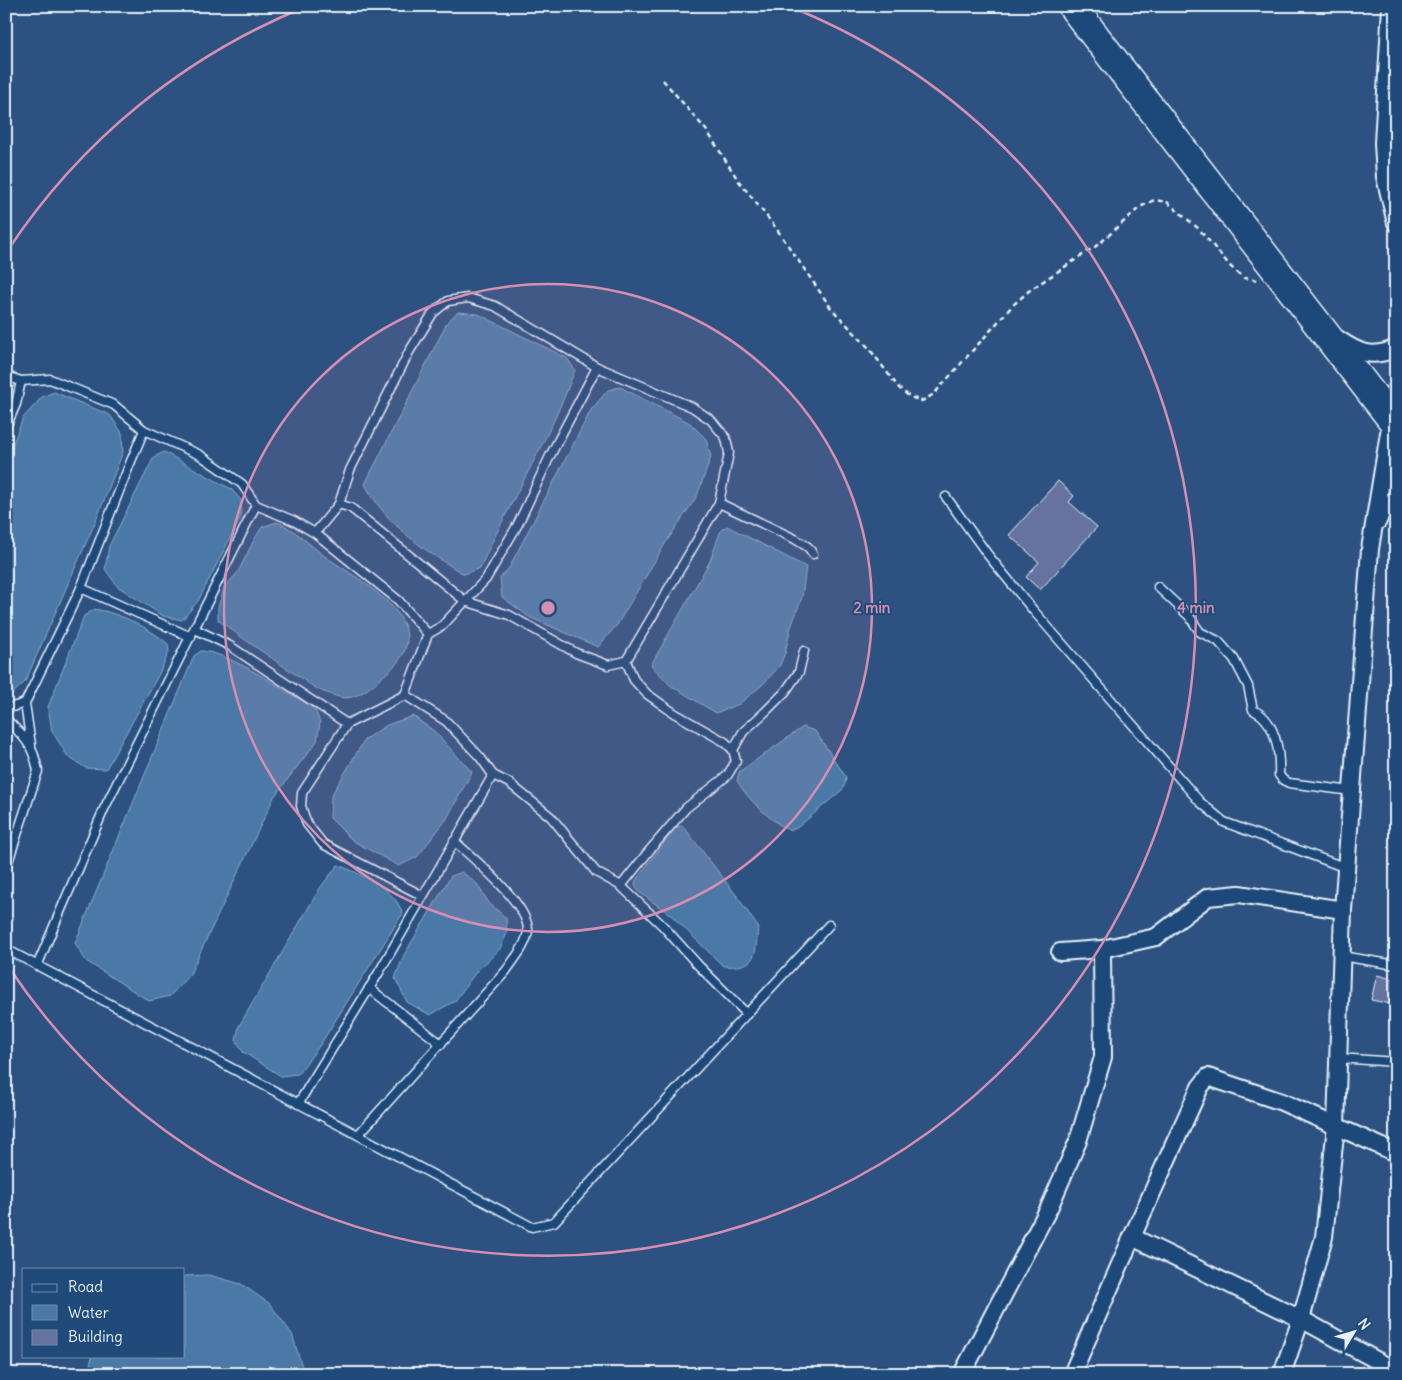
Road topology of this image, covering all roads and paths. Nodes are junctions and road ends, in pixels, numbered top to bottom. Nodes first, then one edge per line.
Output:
1 (1072, 6) edge
2 (1391, 6) edge
3 (663, 80) dead end
4 (1396, 223) edge
5 (1279, 274) junction
6 (1318, 325) junction
7 (1396, 348) edge
8 (597, 367) junction
9 (6, 376) edge
10 (21, 381) junction
11 (1396, 390) edge
12 (1393, 422) edge
13 (6, 427) edge
14 (144, 430) junction
15 (946, 498) dead end
16 (1396, 499) edge
17 (719, 503) junction
18 (339, 504) junction
19 (256, 505) junction
20 (315, 533) junction
21 (1370, 549) junction
22 (813, 554) dead end
23 (1158, 587) dead end
24 (81, 588) junction
25 (465, 601) junction
26 (195, 629) junction
27 (428, 634) junction
28 (191, 637) junction
29 (804, 651) dead end
30 (626, 661) junction
31 (405, 694) junction
32 (25, 703) junction
33 (6, 709) edge
34 (6, 719) edge
35 (347, 724) junction
36 (31, 744) junction
37 (733, 750) junction
38 (492, 775) junction
39 (1352, 791) junction
40 (454, 841) junction
41 (6, 868) edge
42 (1346, 868) junction
43 (621, 886) junction
44 (423, 896) junction
45 (1343, 910) junction
46 (828, 925) dead end
47 (1102, 949) junction
48 (6, 950) edge
49 (1060, 952) dead end
50 (1342, 956) junction
51 (1396, 965) edge
52 (37, 966) junction
53 (370, 988) junction
54 (747, 1014) junction
55 (441, 1044) junction
56 (1338, 1058) junction
57 (1396, 1062) edge
58 (298, 1104) junction
59 (1336, 1126) junction
60 (358, 1135) junction
61 (1396, 1153) edge
62 (1132, 1237) junction
63 (1301, 1318) junction
64 (1396, 1371) edge
65 (962, 1374) edge
66 (1072, 1374) edge
67 (1282, 1374) edge

1 - 5 highway
2 - 4 street
3 - 5 path
5 - 6 highway
6 - 7 street
6 - 12 highway
8 - 17 lane
8 - 18 lane
8 - 25 lane
9 - 10 lane
10 - 13 lane
10 - 14 lane
11 - 12 street
12 - 21 street
14 - 19 lane
14 - 24 lane
15 - 42 lane
16 - 21 street
17 - 22 lane
17 - 30 lane
18 - 20 lane
18 - 25 lane
19 - 20 lane
19 - 26 lane
20 - 27 lane
21 - 39 street
23 - 39 lane
24 - 28 lane
24 - 32 lane
25 - 27 lane
25 - 30 lane
26 - 28 lane
26 - 35 lane
27 - 31 lane
28 - 52 lane
29 - 37 lane
30 - 37 lane
31 - 35 lane
31 - 38 lane
32 - 33 lane
32 - 36 lane
34 - 36 lane
35 - 44 lane
36 - 41 lane
37 - 43 lane
38 - 40 lane
38 - 43 lane
39 - 42 street
40 - 44 lane
40 - 55 lane
42 - 45 street
43 - 54 lane
44 - 53 lane
45 - 47 street
45 - 50 street
46 - 54 lane
47 - 49 street
47 - 65 street
48 - 52 lane
50 - 51 lane
50 - 56 street
52 - 58 lane
53 - 55 lane
53 - 58 lane
54 - 60 lane
55 - 60 lane
56 - 57 lane
56 - 59 street
58 - 60 lane
59 - 61 street
59 - 62 street
59 - 63 street
62 - 63 street
62 - 66 street
63 - 64 street
63 - 67 street

